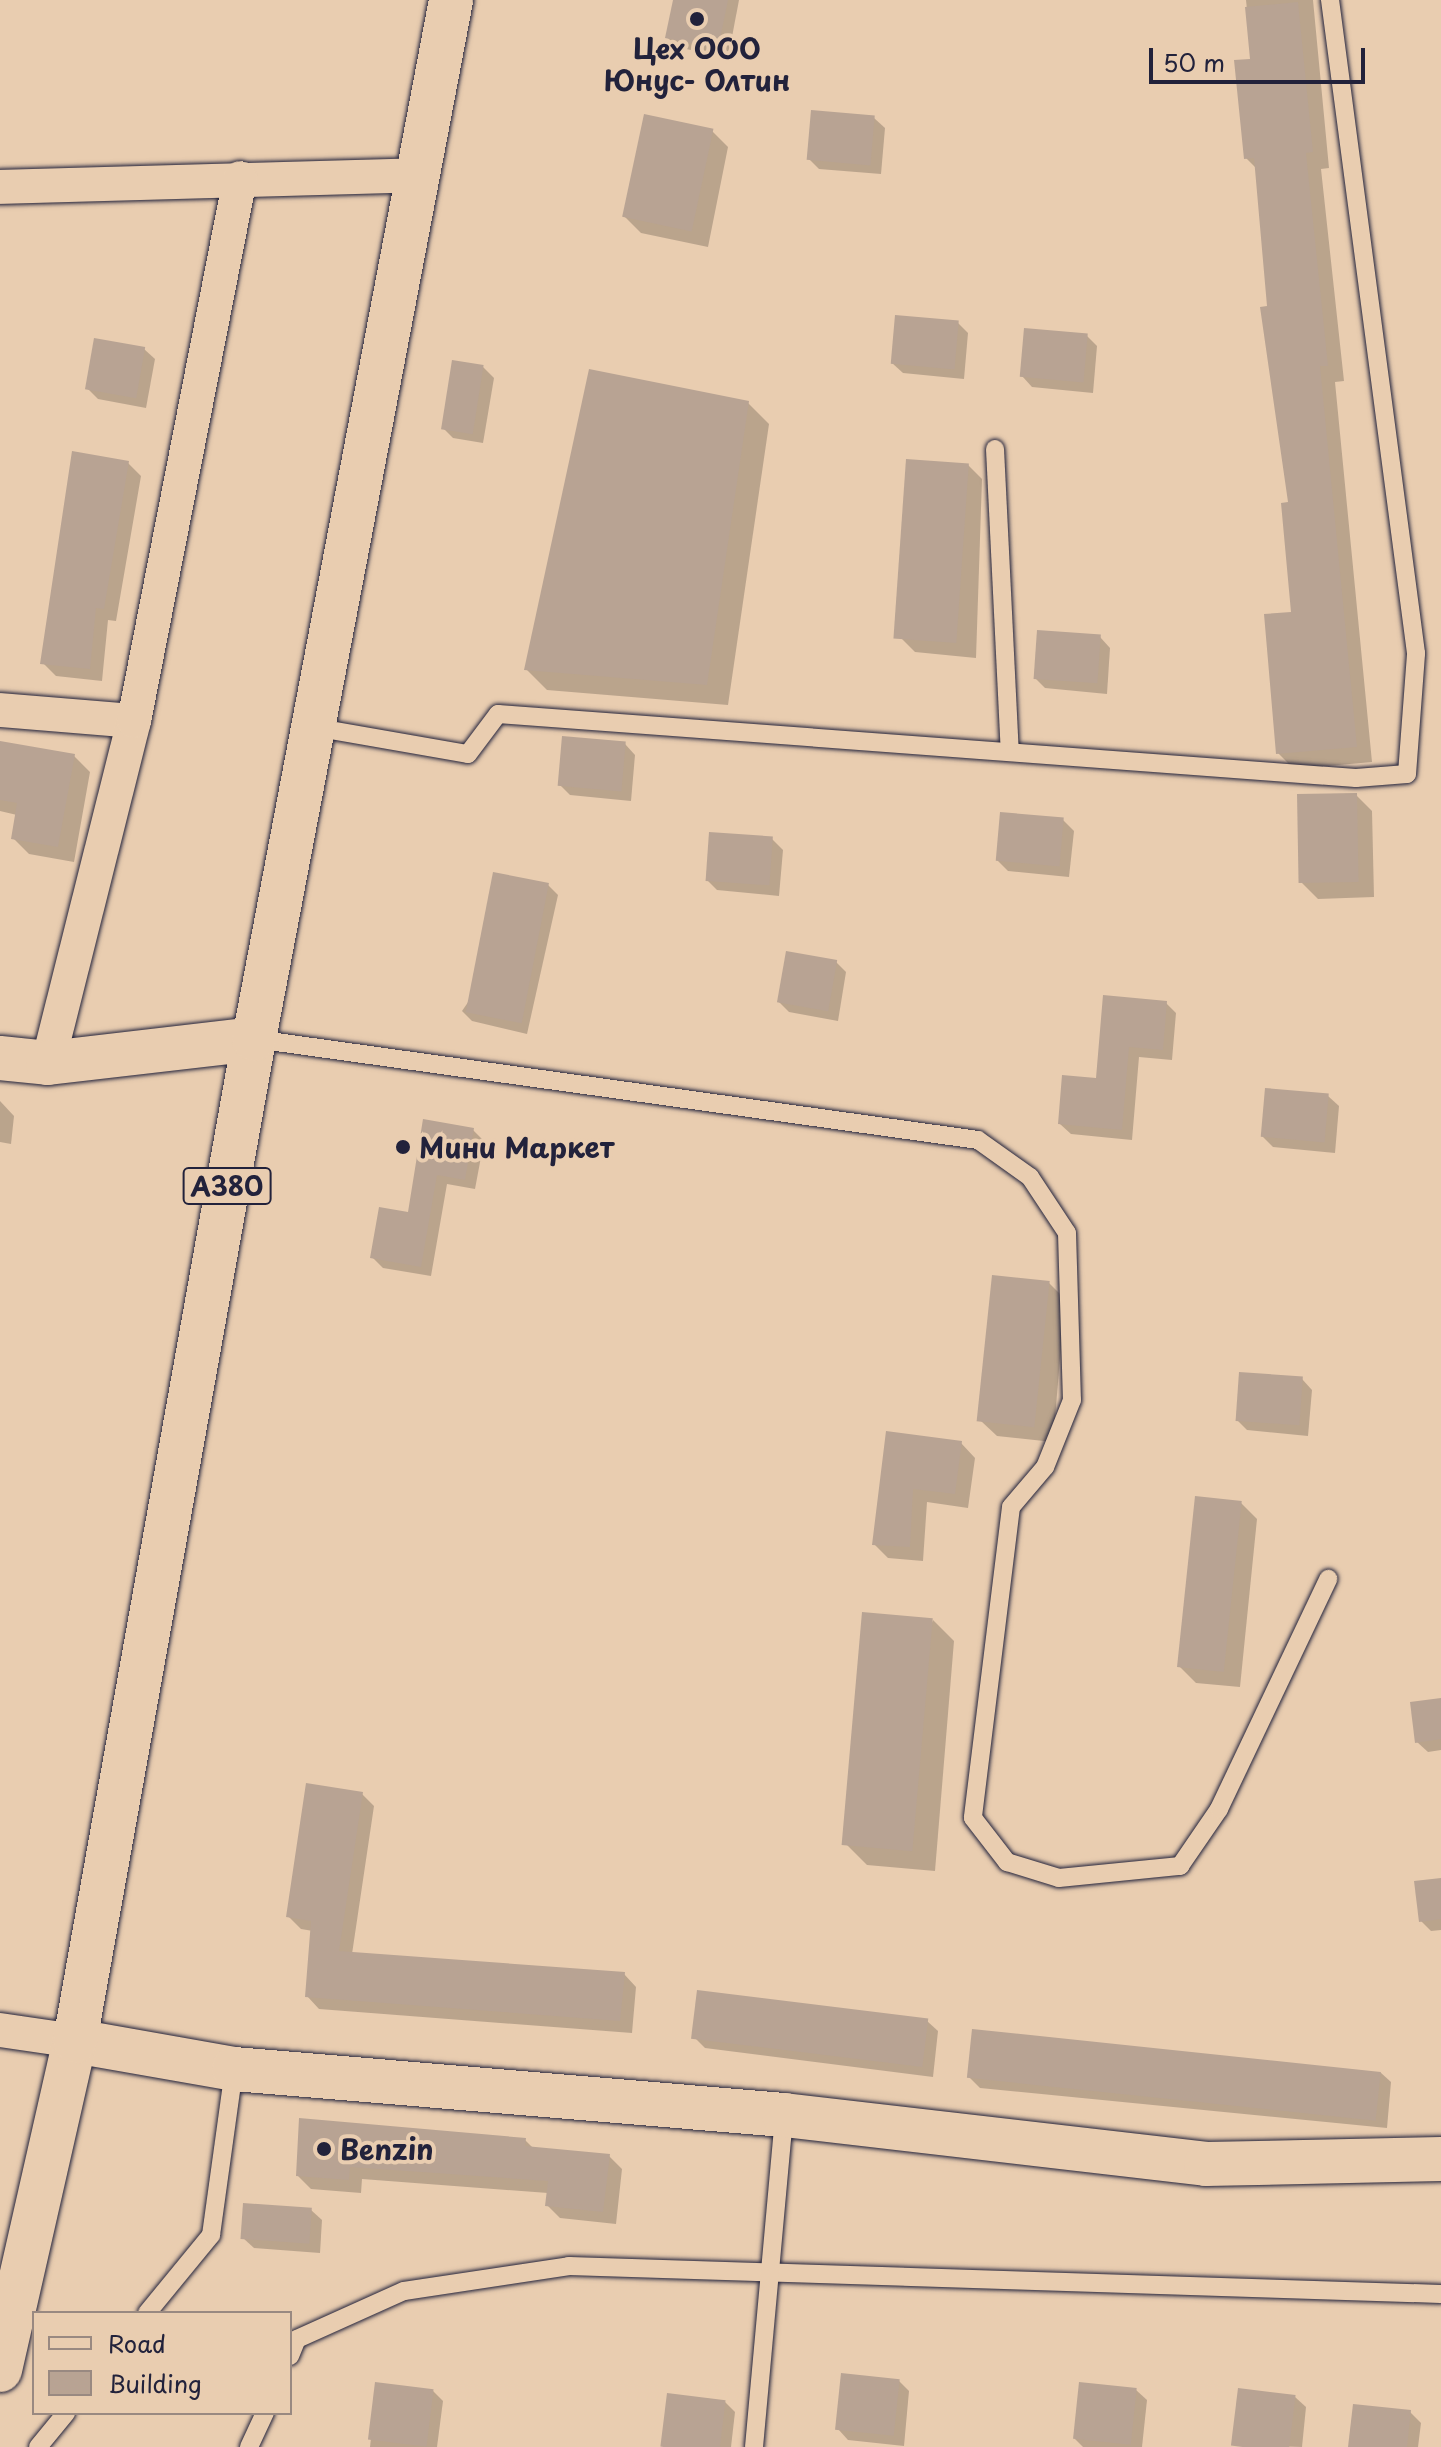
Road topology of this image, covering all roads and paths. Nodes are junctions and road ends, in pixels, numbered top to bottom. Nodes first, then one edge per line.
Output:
1 (451, 0) edge
2 (1330, 0) edge
3 (419, 175) junction
4 (240, 178) junction
5 (0, 187) edge
6 (995, 449) dead end
7 (0, 710) edge
8 (134, 721) junction
9 (313, 727) junction
10 (1010, 752) junction
11 (254, 1039) junction
12 (0, 1058) edge
13 (48, 1063) junction
14 (1328, 1579) dead end
15 (0, 2030) edge
16 (75, 2041) junction
17 (234, 2069) junction
18 (784, 2115) junction
19 (1441, 2159) edge
20 (770, 2272) junction
21 (1441, 2294) edge
22 (149, 2311) edge
23 (292, 2351) edge
24 (0, 2370) edge
25 (64, 2415) edge
26 (264, 2415) edge
27 (38, 2447) edge
28 (249, 2447) edge
29 (754, 2447) edge

1 - 3 main road, A380
2 - 10 lane
3 - 4 street
3 - 9 main road, A380
4 - 5 street
4 - 8 street
6 - 10 lane
7 - 8 street
8 - 13 street
9 - 10 lane
9 - 11 main road, A380
11 - 13 main road
11 - 14 lane
11 - 16 main road, A380
12 - 13 main road
15 - 16 street
16 - 17 main road
16 - 24 main road, A380
17 - 18 main road
17 - 22 lane
18 - 19 main road
18 - 20 lane
20 - 21 lane
20 - 23 lane
20 - 29 lane
25 - 27 lane
26 - 28 lane

